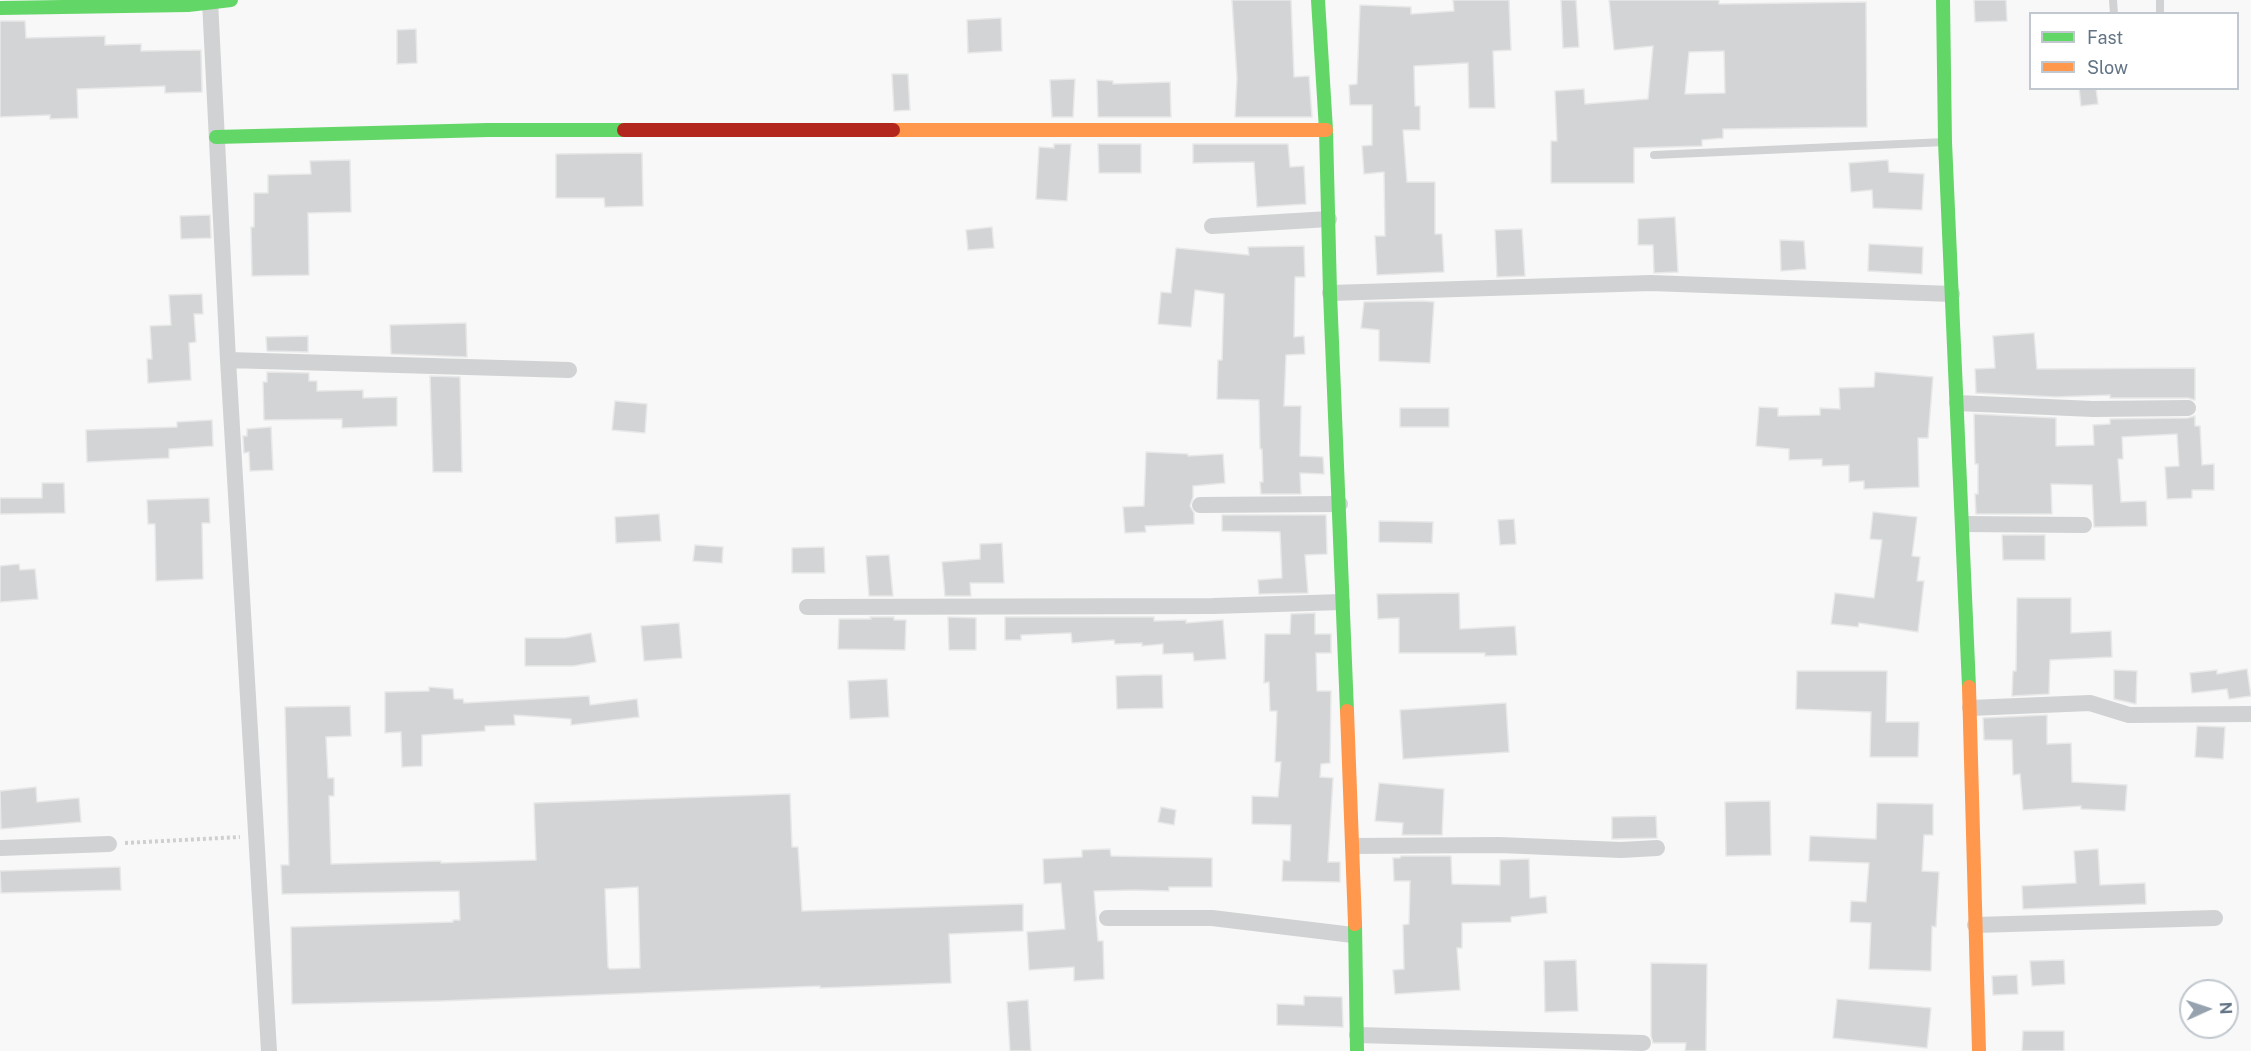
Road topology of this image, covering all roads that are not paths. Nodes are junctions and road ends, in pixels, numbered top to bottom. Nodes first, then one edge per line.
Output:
1 (231, 0) edge
2 (1318, 0) edge
3 (1943, 0) edge
4 (210, 1) edge
5 (187, 3) edge
6 (0, 8) edge
7 (1326, 130) junction
8 (216, 137) junction
9 (1945, 142) junction
10 (1654, 156) dead end
11 (1329, 219) junction
12 (1212, 226) dead end
13 (1330, 293) junction
14 (1952, 294) junction
15 (228, 360) junction
16 (568, 370) dead end
17 (1957, 403) junction
18 (2188, 408) dead end
19 (1340, 504) junction
20 (1200, 505) dead end
21 (1963, 524) junction
22 (2084, 525) dead end
23 (1342, 602) junction
24 (807, 607) dead end
25 (1970, 708) junction
26 (2251, 714) edge
27 (109, 844) road end
28 (1353, 846) junction
29 (0, 848) edge
30 (1657, 848) dead end
31 (1107, 918) dead end
32 (2215, 918) dead end
33 (1975, 926) junction
34 (1353, 935) junction
35 (1357, 1043) edge
36 (1643, 1043) dead end
37 (269, 1051) edge
38 (1978, 1051) edge

1 - 4 street
2 - 7 street
3 - 9 street
4 - 5 street
4 - 8 street
5 - 6 street
7 - 8 street
7 - 11 street
8 - 15 street
9 - 10 lane
9 - 14 street
11 - 12 street
11 - 13 street
13 - 14 street
13 - 19 street
14 - 17 street
15 - 16 street
15 - 37 street
17 - 18 street
17 - 21 street
19 - 20 street
19 - 23 street
21 - 22 street
21 - 25 street
23 - 24 street
23 - 28 street
25 - 26 street
25 - 33 street
27 - 29 street
28 - 30 street
28 - 34 street
31 - 34 street
32 - 33 street
33 - 38 street
34 - 35 street
35 - 36 street

